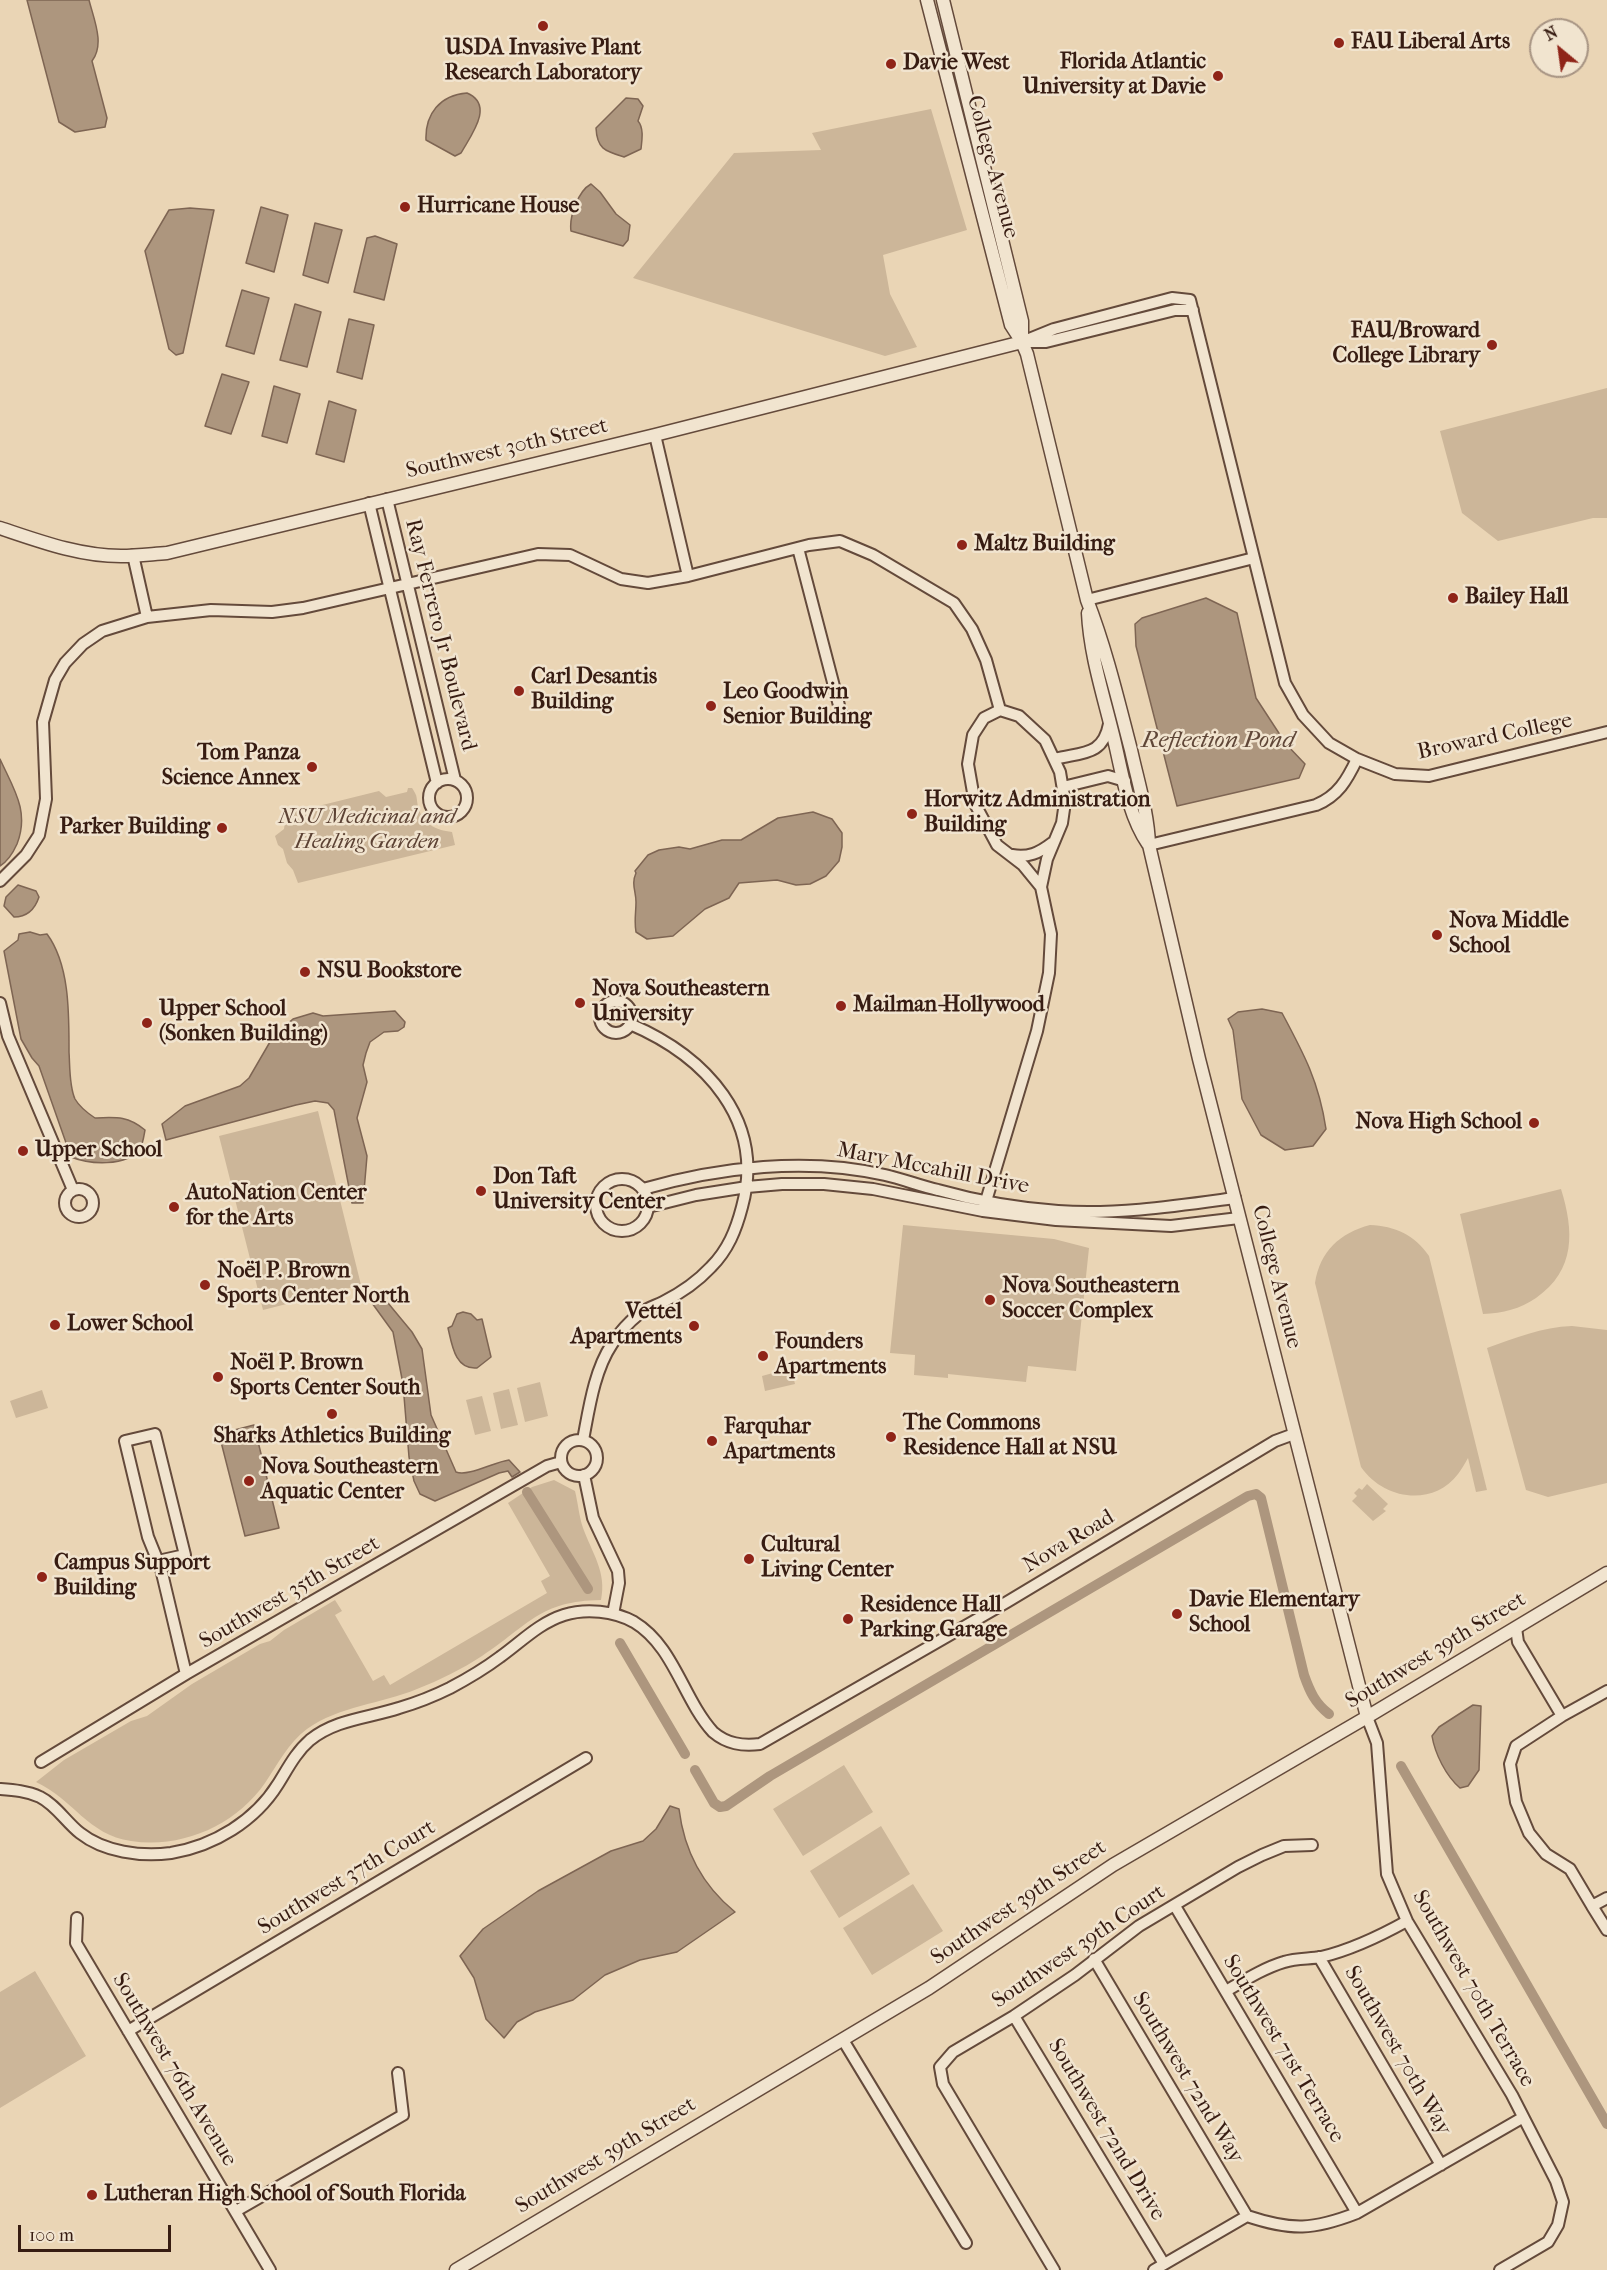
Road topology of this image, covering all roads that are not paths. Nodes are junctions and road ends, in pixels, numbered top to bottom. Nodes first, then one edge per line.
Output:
1 (927, 0) edge
2 (943, 0) edge
3 (1022, 342) junction
4 (655, 435) junction
5 (387, 499) junction
6 (369, 504) junction
7 (0, 528) edge
8 (798, 548) junction
9 (133, 555) junction
10 (1254, 558) junction
11 (688, 576) junction
12 (406, 584) junction
13 (389, 588) junction
14 (1088, 600) junction
15 (147, 617) junction
16 (1000, 710) junction
17 (842, 717) dead end
18 (1110, 721) junction
19 (1607, 732) edge
20 (1055, 759) junction
21 (1358, 759) junction
22 (455, 780) junction
23 (1125, 781) junction
24 (437, 783) junction
25 (1063, 788) junction
26 (1054, 842) junction
27 (1149, 845) junction
28 (1011, 855) junction
29 (0, 881) edge
30 (1041, 887) junction
31 (0, 1003) edge
32 (630, 1024) dead end
33 (747, 1169) junction
34 (747, 1187) junction
35 (643, 1189) junction
36 (73, 1190) dead end
37 (1235, 1198) junction
38 (648, 1207) junction
39 (985, 1207) junction
40 (1146, 1209) junction
41 (1239, 1218) junction
42 (1145, 1225) junction
43 (1294, 1434) junction
44 (583, 1440) junction
45 (561, 1462) junction
46 (584, 1475) junction
47 (158, 1561) junction
48 (1607, 1573) edge
49 (613, 1614) junction
50 (1516, 1628) junction
51 (186, 1674) junction
52 (1607, 1690) edge
53 (1562, 1716) junction
54 (1367, 1717) junction
55 (586, 1758) dead end
56 (41, 1762) dead end
57 (0, 1789) edge
58 (1312, 1845) dead end
59 (1607, 1898) edge
60 (1175, 1906) junction
61 (1592, 1906) junction
62 (77, 1918) dead end
63 (1407, 1921) junction
64 (1607, 1930) edge
65 (1319, 1957) junction
66 (1094, 1959) junction
67 (1226, 1991) junction
68 (1014, 2016) junction
69 (128, 2031) junction
70 (843, 2040) junction
71 (398, 2073) dead end
72 (1522, 2118) junction
73 (1441, 2164) junction
74 (236, 2211) junction
75 (1357, 2213) junction
76 (1247, 2216) junction
77 (966, 2243) dead end
78 (1164, 2264) junction
79 (270, 2270) edge
80 (456, 2270) edge
81 (1054, 2270) edge
82 (1154, 2270) edge
83 (1500, 2270) edge

1 - 3 street, College Avenue
2 - 3 street, College Avenue
3 - 4 street, Southwest 30th Street
3 - 10 street, Broward College
3 - 14 street, College Avenue
4 - 5 street, Southwest 30th Street
4 - 11 street
5 - 6 street, Southwest 30th Street
5 - 12 street, Ray Ferrero Jr Boulevard
6 - 9 street, Southwest 30th Street
6 - 13 street, Ray Ferrero Jr Boulevard
7 - 9 street, Southwest 30th Street
8 - 11 street
8 - 16 street
8 - 17 street
9 - 15 street
10 - 14 street
10 - 21 street, Broward College
11 - 12 street
12 - 13 street
12 - 22 street, Ray Ferrero Jr Boulevard
13 - 15 street
13 - 24 street, Ray Ferrero Jr Boulevard
14 - 18 street, College Avenue
14 - 27 street, College Avenue
15 - 29 street
16 - 20 street
16 - 28 street
18 - 20 street
18 - 23 street, College Avenue
19 - 21 street, Broward College
20 - 25 street
21 - 27 street
22 - 24 street
22 - 24 street
23 - 25 street
23 - 27 street, College Avenue
25 - 26 street
26 - 28 street
26 - 30 street
27 - 37 street, College Avenue
28 - 30 street
30 - 39 street
31 - 36 street
32 - 33 street
33 - 34 street
33 - 35 street, Mary Mccahill Drive
33 - 39 street, Mary Mccahill Drive
34 - 38 street, Mary Mccahill Drive
34 - 39 street, Mary Mccahill Drive
34 - 44 street
35 - 38 street
35 - 38 street
37 - 40 street, Mary Mccahill Drive
37 - 41 street, College Avenue
39 - 40 street, Mary Mccahill Drive
39 - 42 street, Mary Mccahill Drive
40 - 42 street
41 - 42 street, Mary Mccahill Drive
41 - 43 street, College Avenue
43 - 49 street, Nova Road
43 - 54 street, College Avenue
44 - 45 street
44 - 46 street
45 - 46 street
45 - 51 street, Southwest 35th Street
46 - 49 street
47 - 47 street
47 - 51 street
48 - 50 street, Southwest 39th Street
49 - 57 street
50 - 53 street
50 - 54 street, Southwest 39th Street
51 - 56 street, Southwest 35th Street
52 - 53 street
53 - 61 street
54 - 63 street, Southwest 70th Terrace
54 - 70 street, Southwest 39th Street
55 - 69 street, Southwest 37th Court
58 - 60 street, Southwest 39th Court
59 - 61 street
60 - 66 street, Southwest 39th Court
60 - 67 street, Southwest 71st Terrace
61 - 64 street
62 - 69 street, Southwest 76th Avenue
63 - 65 street
63 - 72 street, Southwest 70th Terrace
65 - 67 street
65 - 73 street, Southwest 70th Way
66 - 68 street, Southwest 39th Court
66 - 76 street, Southwest 72nd Way
67 - 75 street, Southwest 71st Terrace
68 - 78 street, Southwest 72nd Drive
68 - 81 street, Southwest 39th Court
69 - 74 street, Southwest 76th Avenue
70 - 77 street
70 - 80 street, Southwest 39th Street
71 - 74 street
72 - 73 street
72 - 83 street, Southwest 70th Terrace
73 - 75 street
74 - 79 street, Southwest 76th Avenue
75 - 76 street
76 - 78 street
78 - 82 street

